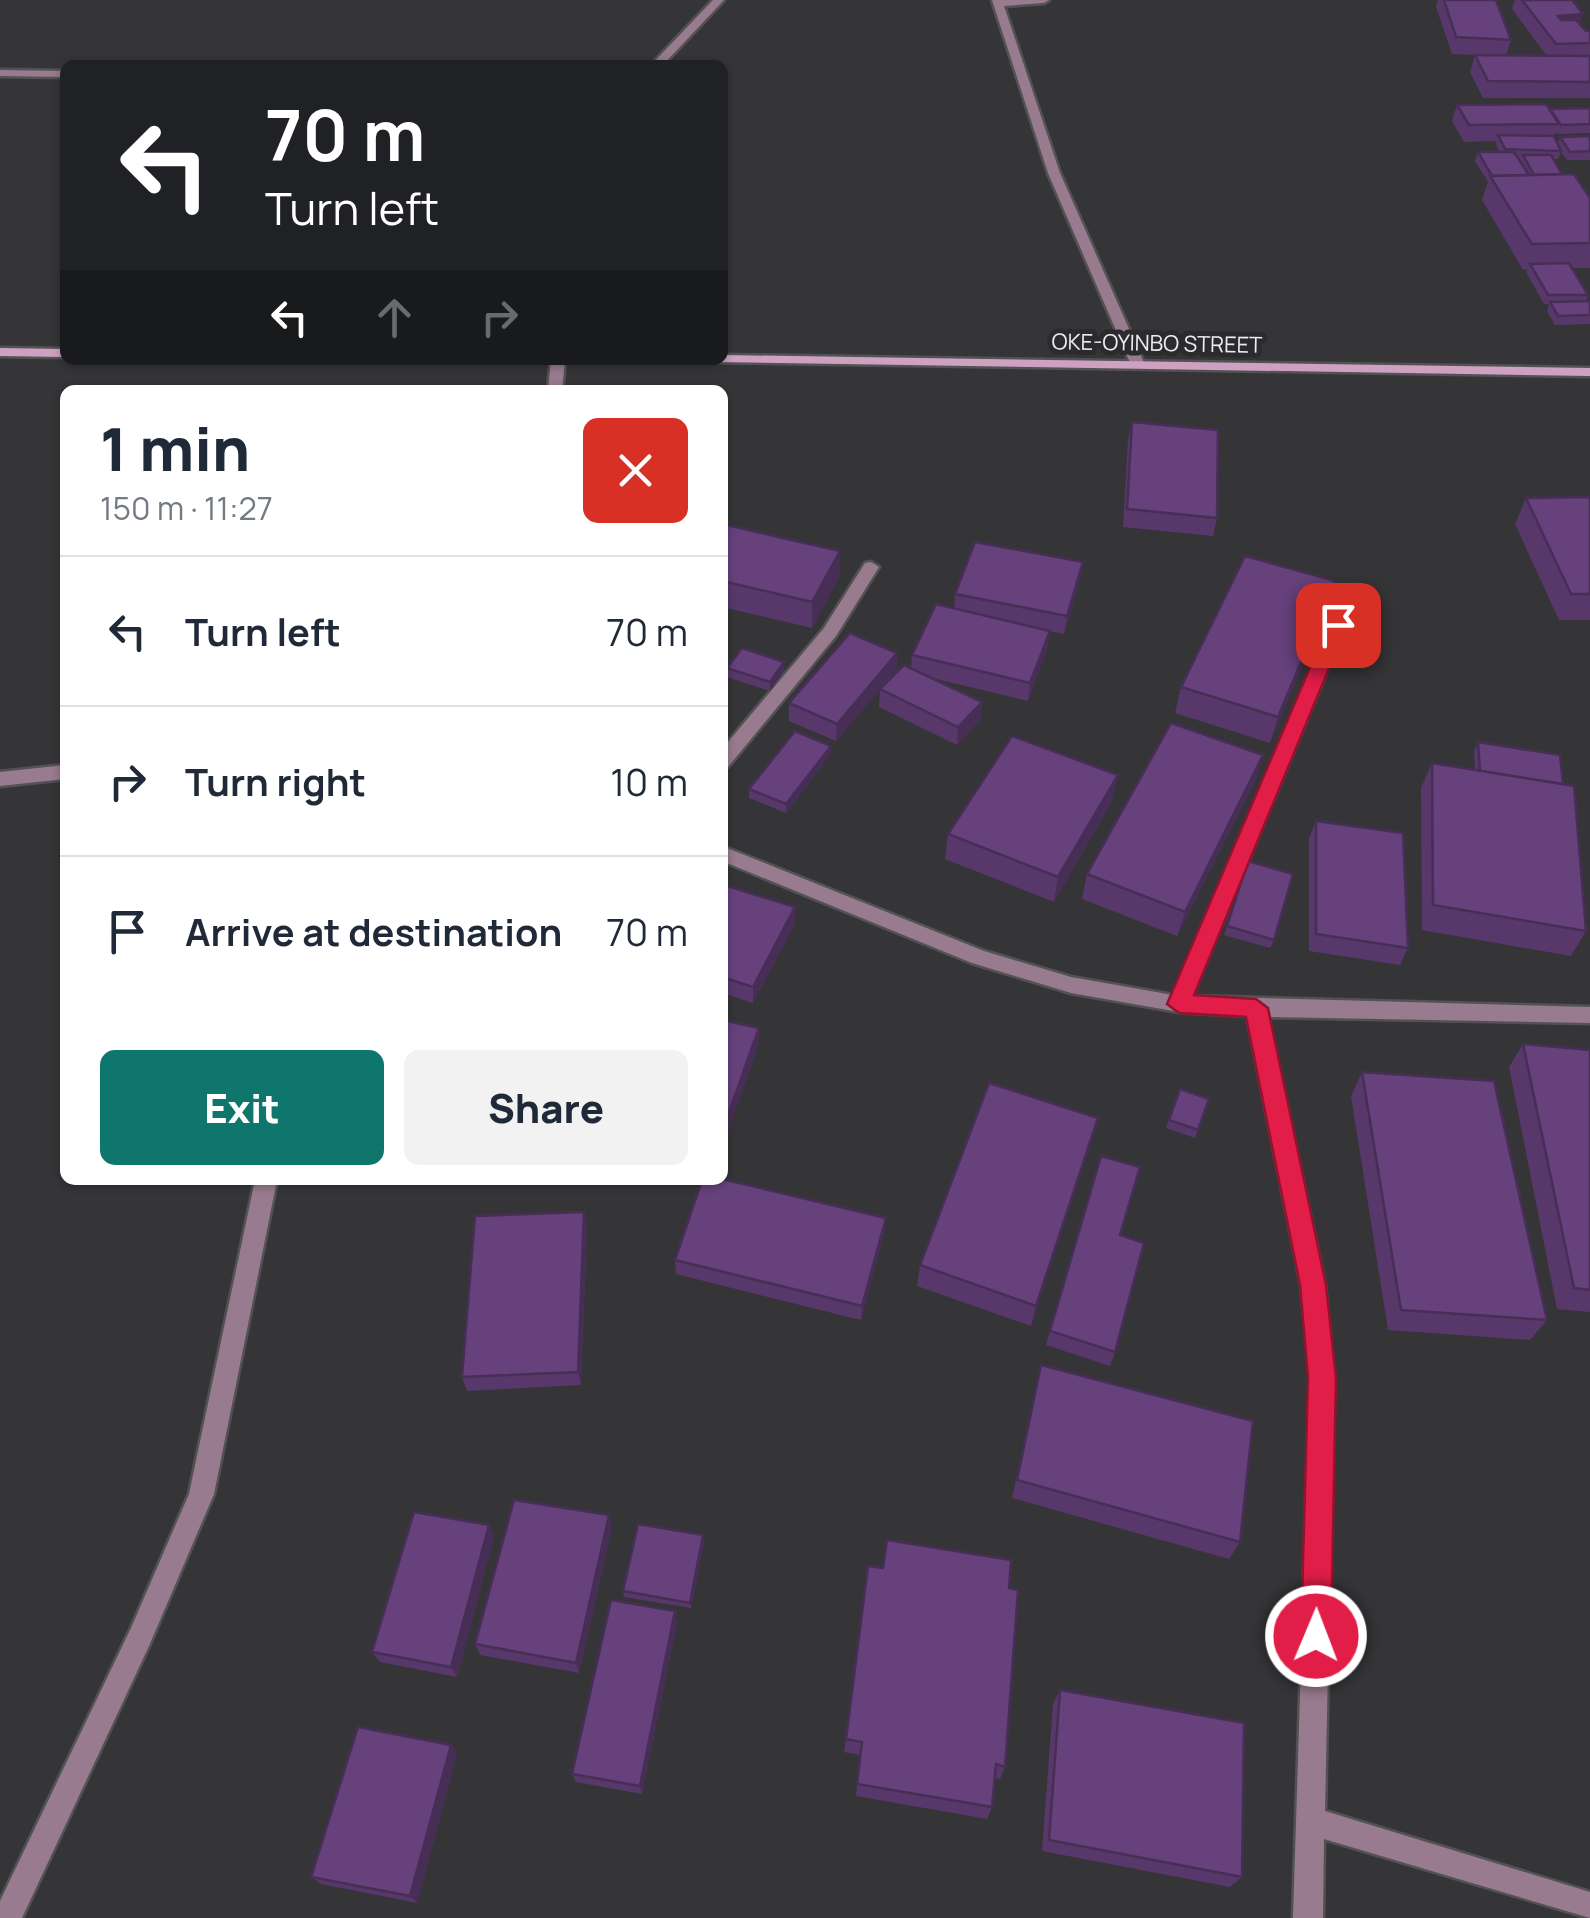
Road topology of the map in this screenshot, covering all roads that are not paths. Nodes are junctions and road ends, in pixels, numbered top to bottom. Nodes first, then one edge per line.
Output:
1 (719, 0) edge
2 (1044, 0) edge
3 (997, 1) edge
4 (662, 60) edge
5 (0, 73) edge
6 (60, 74) edge
7 (0, 352) edge
8 (60, 353) edge
9 (728, 359) edge
10 (1138, 365) junction
11 (1590, 372) edge
12 (871, 567) dead end
13 (1338, 625) dead end
14 (728, 755) edge
15 (60, 773) edge
16 (0, 779) edge
17 (728, 855) edge
18 (1179, 1004) junction
19 (1256, 1008) junction
20 (1590, 1016) edge
21 (265, 1185) edge
22 (1311, 1821) junction
23 (1590, 1906) edge
24 (7, 1918) edge
25 (1308, 1918) edge

1 - 4 street
2 - 3 street
3 - 10 street
5 - 6 street
7 - 8 main road
9 - 10 main road, OKE-OYINBO STREET
10 - 11 main road, OKE-OYINBO STREET
12 - 14 street
13 - 18 street
15 - 16 street
17 - 18 street
18 - 19 street
19 - 20 street
19 - 22 street
21 - 24 street
22 - 23 street
22 - 25 street

